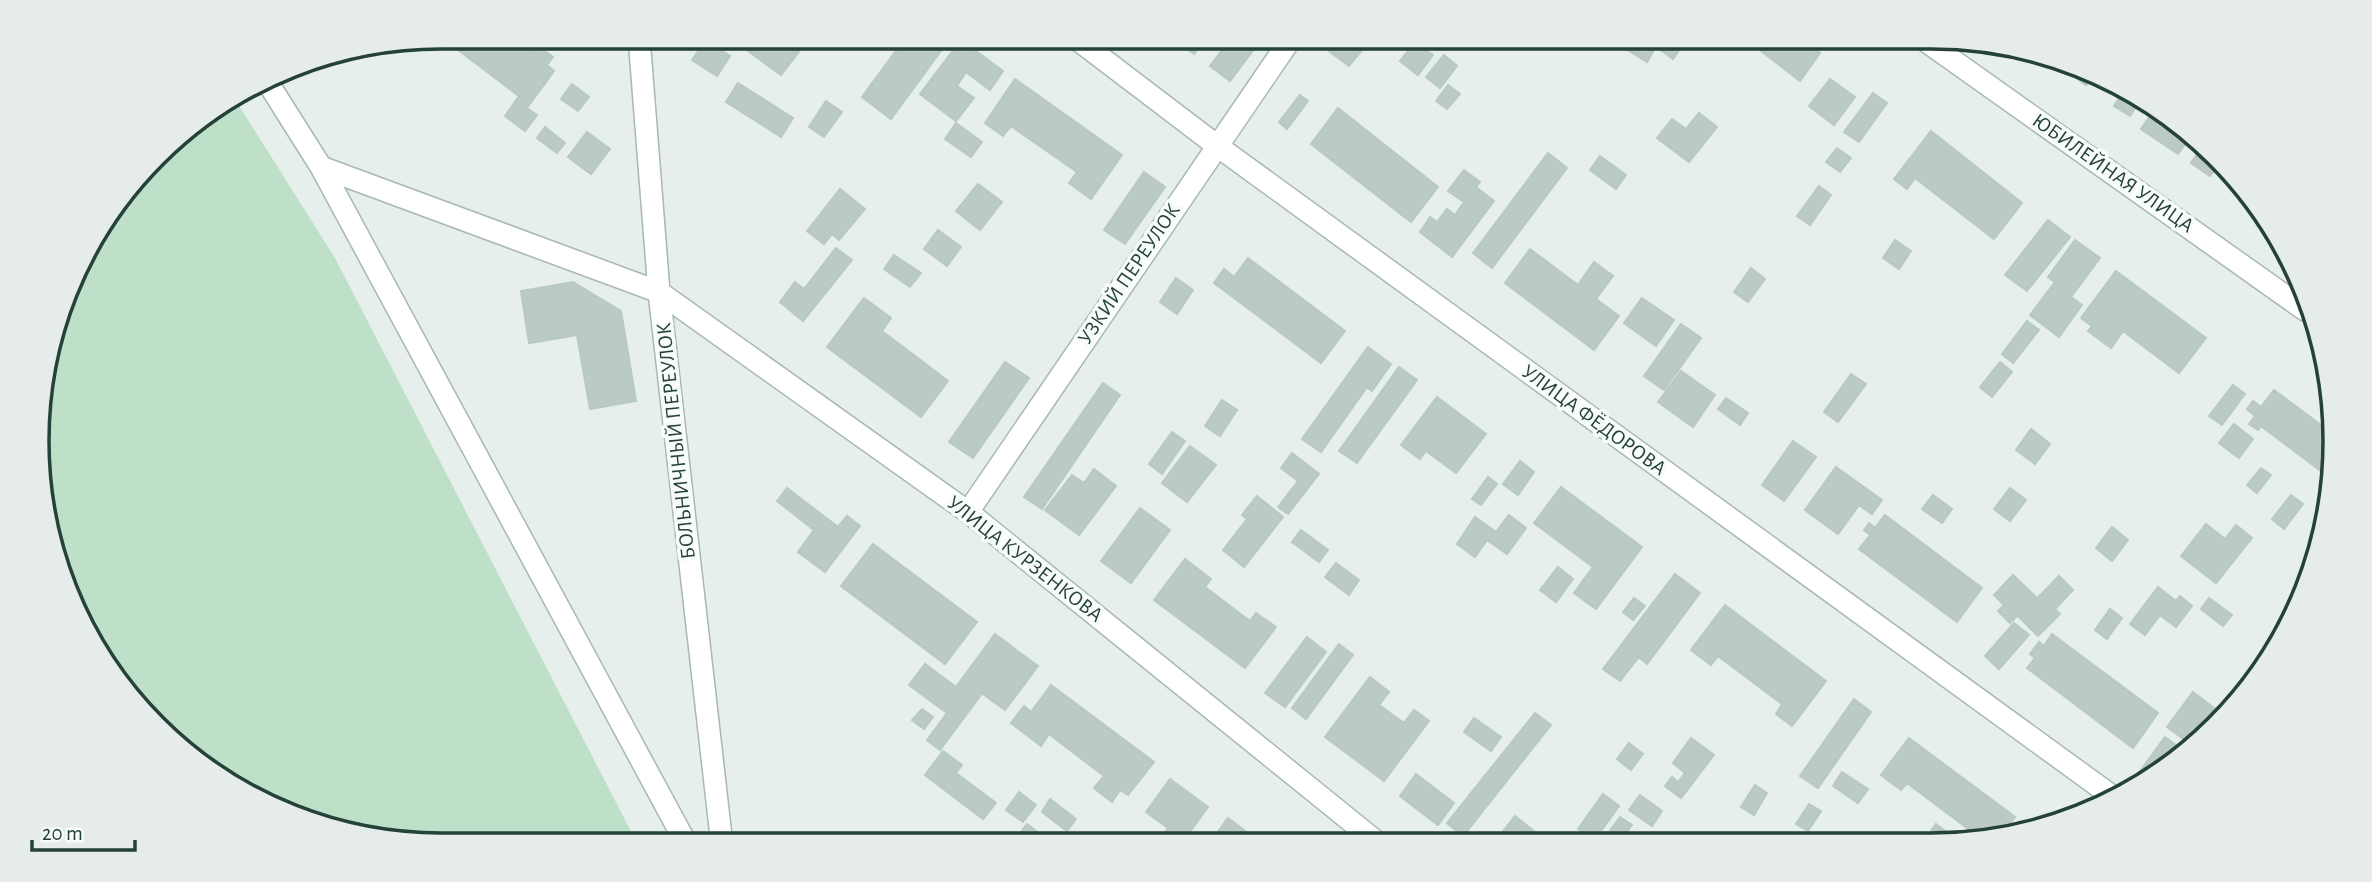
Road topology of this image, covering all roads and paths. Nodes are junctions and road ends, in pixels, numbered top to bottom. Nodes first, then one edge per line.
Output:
1 (640, 49) edge
2 (1090, 49) edge
3 (1284, 49) edge
4 (1937, 49) edge
5 (271, 88) edge
6 (1216, 145) junction
7 (321, 167) junction
8 (659, 292) junction
9 (2298, 305) edge
10 (968, 512) junction
11 (2106, 792) edge
12 (681, 833) edge
13 (721, 833) edge
14 (1366, 833) edge

1 - 8 street, БОЛЬНИЧНЫЙ ПЕРЕУЛОК
2 - 6 street, УЛИЦА ФЁДОРОВА
3 - 6 street, УЗКИЙ ПЕРЕУЛОК
4 - 9 street, ЮБИЛЕЙНАЯ УЛИЦА
5 - 7 street
6 - 10 street, УЗКИЙ ПЕРЕУЛОК
6 - 11 street, УЛИЦА ФЁДОРОВА
7 - 8 street, УЛИЦА КУРЗЕНКОВА
7 - 12 street
8 - 10 street, УЛИЦА КУРЗЕНКОВА
8 - 13 street, БОЛЬНИЧНЫЙ ПЕРЕУЛОК
10 - 14 street, УЛИЦА КУРЗЕНКОВА

